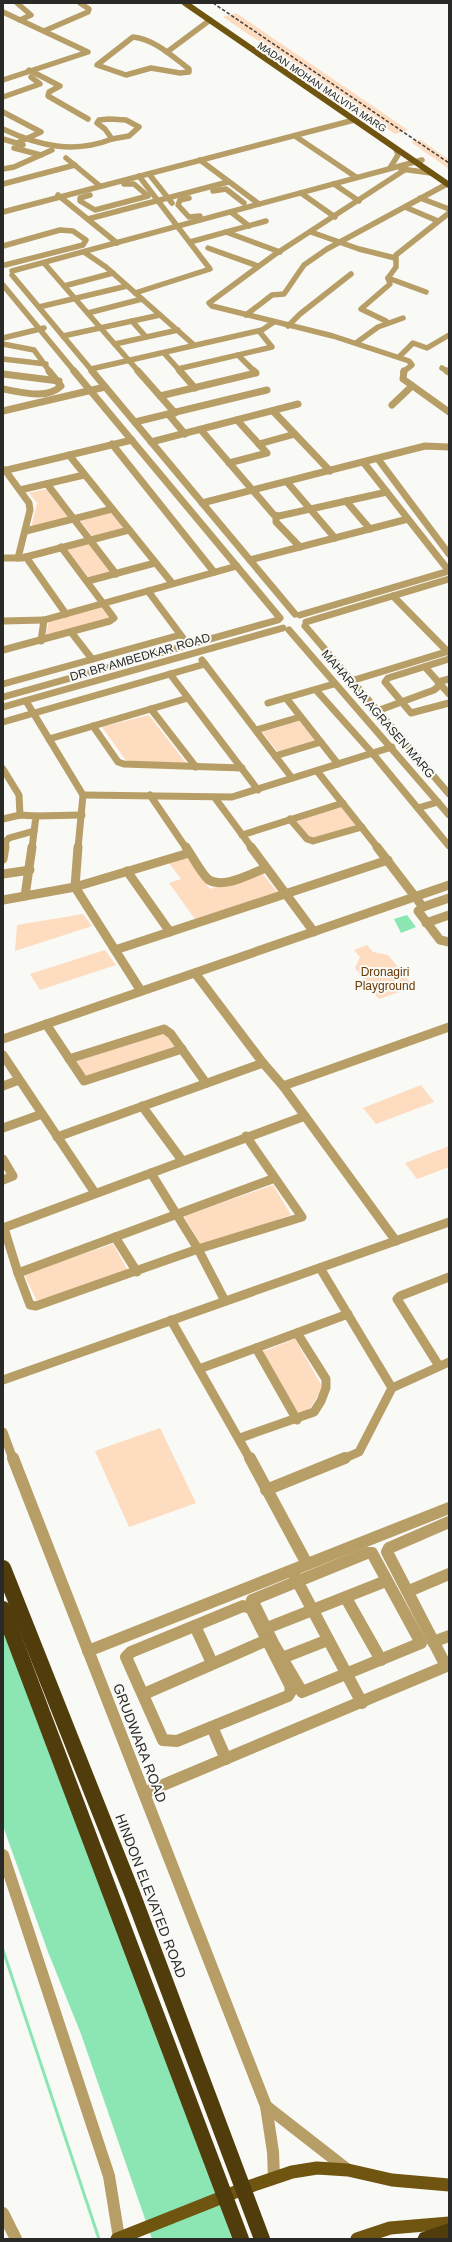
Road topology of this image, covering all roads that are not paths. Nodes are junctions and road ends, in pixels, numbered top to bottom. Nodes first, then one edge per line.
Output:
1 (17, 3) edge
2 (80, 3) edge
3 (185, 3) edge
4 (193, 3) edge
5 (3, 12) edge
6 (27, 12) junction
7 (3, 16) edge
8 (14, 17) junction
9 (20, 20) junction
10 (210, 20) junction
11 (45, 33) junction
12 (167, 52) junction
13 (31, 73) junction
14 (3, 79) edge
15 (3, 84) edge
16 (3, 97) edge
17 (3, 112) edge
18 (88, 118) dead end
19 (352, 119) junction
20 (3, 129) edge
21 (3, 135) edge
22 (295, 136) junction
23 (3, 139) edge
24 (112, 139) junction
25 (274, 139) junction
26 (22, 142) junction
27 (3, 145) edge
28 (396, 149) junction
29 (52, 150) junction
30 (41, 155) junction
31 (200, 160) junction
32 (422, 160) junction
33 (415, 162) junction
34 (75, 165) junction
35 (172, 166) junction
36 (390, 168) junction
37 (3, 169) edge
38 (406, 169) junction
39 (431, 173) junction
40 (150, 174) junction
41 (139, 176) junction
42 (356, 178) junction
43 (228, 182) junction
44 (112, 183) junction
45 (448, 183) edge
46 (3, 184) edge
47 (334, 184) junction
48 (98, 185) junction
49 (89, 189) junction
50 (198, 193) junction
51 (301, 193) junction
52 (58, 196) junction
53 (168, 198) junction
54 (420, 198) junction
55 (253, 200) junction
56 (158, 201) junction
57 (359, 201) junction
58 (244, 203) junction
59 (259, 204) junction
60 (405, 207) junction
61 (3, 208) edge
62 (449, 209) edge
63 (3, 212) edge
64 (231, 212) junction
65 (449, 212) edge
66 (335, 216) junction
67 (88, 219) junction
68 (266, 221) dead end
69 (438, 221) junction
70 (188, 224) junction
71 (178, 226) junction
72 (249, 226) junction
73 (226, 232) junction
74 (311, 232) junction
75 (190, 242) junction
76 (338, 242) junction
77 (118, 243) junction
78 (3, 246) edge
79 (208, 248) dead end
80 (84, 252) junction
81 (280, 252) junction
82 (395, 258) junction
83 (44, 263) junction
84 (258, 266) junction
85 (7, 269) edge
86 (113, 273) junction
87 (351, 274) dead end
88 (388, 278) junction
89 (3, 279) edge
90 (3, 285) edge
91 (64, 286) junction
92 (126, 286) junction
93 (33, 289) dead end
94 (25, 291) junction
95 (426, 292) dead end
96 (135, 293) junction
97 (76, 299) junction
98 (142, 300) junction
99 (39, 307) junction
100 (88, 313) junction
101 (160, 314) junction
102 (246, 315) junction
103 (403, 318) dead end
104 (132, 321) junction
105 (386, 321) junction
106 (274, 322) junction
107 (54, 326) junction
108 (288, 326) junction
109 (101, 328) junction
110 (40, 329) junction
111 (178, 330) junction
112 (259, 331) junction
113 (63, 336) junction
114 (449, 336) edge
115 (146, 337) junction
116 (3, 338) edge
117 (356, 343) junction
118 (3, 344) edge
119 (115, 344) junction
120 (194, 345) junction
121 (164, 353) junction
122 (238, 355) junction
123 (399, 357) junction
124 (3, 359) edge
125 (130, 360) junction
126 (46, 364) junction
127 (442, 368) dead end
128 (178, 369) junction
129 (91, 370) junction
130 (449, 372) edge
131 (3, 374) edge
132 (59, 381) junction
133 (412, 386) junction
134 (105, 387) junction
135 (195, 388) junction
136 (3, 389) edge
137 (91, 390) junction
138 (267, 390) dead end
139 (160, 396) junction
140 (298, 404) dead end
141 (3, 405) edge
142 (392, 405) dead end
143 (20, 407) junction
144 (3, 411) edge
145 (273, 411) junction
146 (449, 412) edge
147 (172, 414) junction
148 (237, 420) junction
149 (135, 422) junction
150 (201, 430) junction
151 (186, 434) junction
152 (294, 434) junction
153 (132, 440) junction
154 (151, 442) junction
155 (112, 444) junction
156 (259, 444) junction
157 (449, 447) edge
158 (69, 455) junction
159 (378, 459) junction
160 (229, 463) junction
161 (364, 463) junction
162 (4, 471) edge
163 (330, 471) junction
164 (84, 475) junction
165 (287, 482) junction
166 (47, 484) junction
167 (20, 490) junction
168 (253, 490) junction
169 (387, 492) junction
170 (346, 501) junction
171 (202, 503) junction
172 (112, 509) junction
173 (311, 509) junction
174 (276, 516) junction
175 (73, 519) junction
176 (408, 519) junction
177 (370, 529) junction
178 (129, 530) junction
179 (26, 531) junction
180 (335, 538) junction
181 (90, 540) junction
182 (61, 547) junction
183 (300, 547) junction
184 (449, 554) edge
185 (26, 557) junction
186 (3, 558) edge
187 (18, 558) junction
188 (250, 560) junction
189 (155, 563) junction
190 (237, 566) junction
191 (449, 571) edge
192 (214, 572) junction
193 (116, 574) junction
194 (449, 579) edge
195 (88, 581) junction
196 (172, 583) junction
197 (148, 590) junction
198 (393, 596) junction
199 (104, 603) junction
200 (66, 614) junction
201 (297, 614) junction
202 (279, 619) junction
203 (44, 620) junction
204 (3, 621) edge
205 (305, 624) junction
206 (286, 629) junction
207 (71, 632) junction
208 (180, 634) junction
209 (41, 640) junction
210 (189, 645) junction
211 (3, 650) edge
212 (197, 652) junction
213 (449, 654) edge
214 (92, 659) junction
215 (205, 664) junction
216 (425, 667) junction
217 (170, 674) junction
218 (449, 678) edge
219 (351, 681) junction
220 (3, 684) edge
221 (334, 684) junction
222 (439, 684) junction
223 (316, 690) junction
224 (449, 694) edge
225 (3, 697) edge
226 (188, 698) junction
227 (286, 698) junction
228 (26, 701) junction
229 (401, 701) junction
230 (268, 703) dead end
231 (449, 703) edge
232 (3, 707) edge
233 (151, 709) junction
234 (377, 711) junction
235 (33, 713) junction
236 (300, 717) junction
237 (3, 722) edge
238 (93, 726) junction
239 (256, 730) junction
240 (49, 739) junction
241 (321, 742) junction
242 (392, 748) junction
243 (373, 754) junction
244 (275, 756) junction
245 (338, 764) junction
246 (196, 767) junction
247 (242, 768) junction
248 (3, 769) edge
249 (317, 771) junction
250 (292, 778) junction
251 (12, 782) junction
252 (3, 784) edge
253 (258, 790) junction
254 (449, 794) edge
255 (83, 795) junction
256 (150, 795) junction
257 (215, 798) junction
258 (438, 802) junction
259 (343, 803) junction
260 (418, 808) junction
261 (20, 815) junction
262 (82, 815) junction
263 (449, 815) edge
264 (36, 816) junction
265 (3, 819) edge
266 (290, 819) junction
267 (362, 827) junction
268 (34, 831) junction
269 (242, 835) junction
270 (449, 846) edge
271 (189, 853) junction
272 (3, 859) edge
273 (388, 860) junction
274 (266, 868) junction
275 (30, 870) junction
276 (128, 871) junction
277 (3, 874) edge
278 (449, 885) edge
279 (75, 887) junction
280 (285, 893) junction
281 (25, 896) junction
282 (417, 897) junction
283 (449, 898) edge
284 (3, 900) edge
285 (423, 907) junction
286 (449, 915) edge
287 (426, 922) junction
288 (170, 932) junction
289 (314, 932) junction
290 (449, 942) edge
291 (115, 950) junction
292 (195, 973) junction
293 (141, 991) junction
294 (46, 1024) junction
295 (449, 1027) edge
296 (3, 1038) edge
297 (182, 1049) junction
298 (3, 1055) edge
299 (69, 1059) junction
300 (263, 1063) junction
301 (20, 1080) junction
302 (206, 1083) junction
303 (3, 1086) edge
304 (283, 1086) junction
305 (142, 1106) junction
306 (42, 1114) junction
307 (305, 1116) junction
308 (3, 1128) edge
309 (246, 1136) junction
310 (56, 1137) junction
311 (3, 1159) edge
312 (181, 1159) junction
313 (151, 1173) junction
314 (275, 1178) junction
315 (3, 1180) edge
316 (95, 1193) junction
317 (177, 1214) junction
318 (449, 1222) edge
319 (3, 1228) edge
320 (115, 1237) junction
321 (396, 1241) junction
322 (198, 1250) junction
323 (320, 1268) junction
324 (137, 1272) junction
325 (18, 1273) junction
326 (449, 1277) edge
327 (225, 1301) junction
328 (348, 1314) junction
329 (172, 1320) junction
330 (297, 1333) junction
331 (256, 1348) junction
332 (444, 1364) edge
333 (198, 1369) junction
334 (3, 1380) edge
335 (392, 1388) junction
336 (297, 1420) junction
337 (3, 1432) edge
338 (240, 1438) junction
339 (266, 1490) junction
340 (449, 1508) edge
341 (449, 1522) edge
342 (307, 1564) junction
343 (3, 1568) edge
344 (291, 1570) junction
345 (449, 1574) edge
346 (297, 1580) junction
347 (386, 1581) junction
348 (408, 1591) junction
349 (346, 1598) junction
350 (3, 1609) edge
351 (313, 1611) junction
352 (195, 1626) junction
353 (267, 1628) junction
354 (449, 1636) edge
355 (267, 1640) junction
356 (328, 1640) junction
357 (433, 1642) junction
358 (88, 1651) junction
359 (282, 1658) junction
360 (381, 1660) junction
361 (212, 1663) junction
362 (447, 1666) edge
363 (347, 1676) junction
364 (144, 1694) junction
365 (362, 1703) junction
366 (212, 1727) junction
367 (226, 1759) junction
368 (144, 1793) junction
369 (3, 1855) edge
370 (266, 2106) junction
371 (348, 2170) junction
372 (274, 2178) junction
373 (449, 2185) edge
374 (3, 2213) edge
375 (449, 2223) edge
376 (449, 2232) edge
377 (16, 2239) edge
378 (118, 2239) edge
379 (241, 2239) edge
380 (262, 2239) edge
381 (357, 2239) edge
382 (426, 2239) edge

1 - 6 street
2 - 11 street
3 - 10 main road, MADAN MOHAN MALVIYA MARG
4 - 32 main road, MADAN MOHAN MALVIYA MARG
5 - 8 street
6 - 8 street
6 - 9 street
7 - 11 street
8 - 9 street
9 - 11 street
10 - 12 street
10 - 19 main road, MADAN MOHAN MALVIYA MARG
11 - 13 street
11 - 13 street
12 - 12 street
13 - 14 street
13 - 15 street
13 - 16 street
13 - 18 street
17 - 26 street
19 - 22 street
19 - 25 street
19 - 28 main road, MADAN MOHAN MALVIYA MARG
20 - 26 street
21 - 26 street
22 - 25 street
22 - 42 street
23 - 26 street
24 - 24 street
24 - 26 street
25 - 31 street
25 - 35 street
26 - 29 street
27 - 30 street
28 - 33 main road, MADAN MOHAN MALVIYA MARG
28 - 36 street
29 - 30 street
29 - 34 street
30 - 37 street
31 - 35 street
31 - 43 street
32 - 33 street
32 - 45 main road, MADAN MOHAN MALVIYA MARG
33 - 36 street
33 - 39 main road, MADAN MOHAN MALVIYA MARG
34 - 46 street
34 - 48 street
35 - 40 street
35 - 48 street
36 - 38 street
36 - 42 street
38 - 39 street
38 - 57 street
39 - 45 main road, MADAN MOHAN MALVIYA MARG
40 - 41 street
40 - 53 street
41 - 44 street
41 - 56 street
42 - 47 street
43 - 50 street
43 - 55 street
44 - 48 street
44 - 49 street
45 - 54 street
47 - 51 street
47 - 57 street
48 - 49 street
48 - 52 street
49 - 52 street
50 - 53 street
50 - 58 street
50 - 58 street
51 - 59 street
51 - 66 street
52 - 61 street
52 - 63 street
52 - 67 street
53 - 56 street
53 - 70 street
54 - 60 street
54 - 62 street
55 - 58 street
55 - 59 street
56 - 67 street
56 - 71 street
57 - 66 street
59 - 64 street
60 - 69 street
60 - 76 street
64 - 70 street
64 - 72 street
65 - 69 street
66 - 74 street
67 - 77 street
68 - 72 street
69 - 82 street
70 - 71 street
71 - 75 street
71 - 77 street
72 - 73 street
73 - 75 street
73 - 81 street
74 - 76 street
74 - 81 street
75 - 96 street
76 - 82 street
76 - 102 street
77 - 80 street
78 - 85 street
79 - 84 street
80 - 83 street
80 - 86 street
81 - 84 street
82 - 88 street
83 - 85 street
83 - 91 street
84 - 102 street
85 - 89 street
85 - 94 street, MAHARAJA AGRASEN MARG
86 - 91 street
86 - 92 street
87 - 108 street
88 - 95 street
88 - 105 street
90 - 110 street, MAHARAJA AGRASEN MARG
91 - 97 street
92 - 96 street
92 - 97 street
93 - 94 street
94 - 99 street, MAHARAJA AGRASEN MARG
96 - 98 street
97 - 99 street
97 - 100 street
98 - 100 street
98 - 101 street
99 - 107 street, MAHARAJA AGRASEN MARG
100 - 109 street
101 - 104 street
101 - 111 street
102 - 106 street
103 - 105 street
104 - 109 street
104 - 115 street
105 - 117 street
106 - 108 street
106 - 112 street
107 - 110 street
107 - 113 street, MAHARAJA AGRASEN MARG
108 - 117 street
109 - 113 street
109 - 119 street
110 - 116 street
110 - 137 street, MAHARAJA AGRASEN MARG
111 - 115 street
111 - 120 street
112 - 120 street
112 - 122 street
113 - 129 street, MAHARAJA AGRASEN MARG
114 - 123 street
115 - 119 street
117 - 123 street
118 - 126 street
119 - 125 street
120 - 121 street
121 - 125 street
121 - 128 street
122 - 128 street
122 - 135 street
123 - 133 street
124 - 126 street
125 - 129 street
125 - 139 street
126 - 132 street
127 - 130 street
128 - 135 street
129 - 134 street, MAHARAJA AGRASEN MARG
131 - 132 street
132 - 136 street
133 - 142 street
133 - 146 street
134 - 137 street
134 - 149 street, MAHARAJA AGRASEN MARG
135 - 139 street
137 - 143 street
137 - 153 street, MAHARAJA AGRASEN MARG
138 - 147 street
139 - 147 street
140 - 145 street
141 - 143 street
143 - 144 street
145 - 148 street
145 - 152 street
147 - 149 street
147 - 151 street
148 - 150 street
148 - 156 street
149 - 154 street, MAHARAJA AGRASEN MARG
150 - 151 street
150 - 160 street
151 - 154 street
152 - 156 street
152 - 163 street
153 - 155 street
153 - 190 street, MAHARAJA AGRASEN MARG
154 - 171 street, MAHARAJA AGRASEN MARG
155 - 158 street
155 - 192 street
156 - 160 street
157 - 159 street
158 - 162 street
158 - 164 street
159 - 161 street
159 - 184 street
160 - 168 street
161 - 163 street
161 - 169 street
162 - 167 street
163 - 165 street
164 - 166 street
164 - 172 street
165 - 168 street
165 - 173 street
166 - 167 street
166 - 175 street
167 - 179 street
168 - 171 street
168 - 174 street
169 - 170 street
169 - 176 street
170 - 173 street
170 - 177 street
171 - 188 street, MAHARAJA AGRASEN MARG
172 - 175 street
172 - 178 street
173 - 174 street
173 - 180 street
174 - 183 street
175 - 179 street
175 - 181 street
176 - 177 street
176 - 191 street
177 - 180 street
178 - 181 street
178 - 189 street
179 - 187 street
180 - 183 street
181 - 182 street
181 - 193 street
182 - 185 street
182 - 195 street
183 - 188 street
185 - 187 street
185 - 200 street
186 - 187 street
188 - 201 street, MAHARAJA AGRASEN MARG
189 - 193 street
189 - 196 street
190 - 192 street
190 - 202 street, MAHARAJA AGRASEN MARG
191 - 201 street
192 - 196 street
193 - 195 street
194 - 198 street
195 - 199 street
196 - 197 street
197 - 199 street
197 - 208 street
198 - 205 street
198 - 213 street
199 - 200 street
199 - 207 street
200 - 203 street
201 - 202 street, DR BR AMBEDKAR ROAD
201 - 205 street, MAHARAJA AGRASEN MARG
202 - 206 street, MAHARAJA AGRASEN MARG
202 - 210 street, DR BR AMBEDKAR ROAD
203 - 204 street
203 - 209 street
205 - 206 street, DR BR AMBEDKAR ROAD
205 - 219 street, MAHARAJA AGRASEN MARG
206 - 212 street, DR BR AMBEDKAR ROAD
206 - 221 street, MAHARAJA AGRASEN MARG
207 - 209 street
207 - 214 street
208 - 210 street
208 - 214 street
209 - 211 street
210 - 225 street, DR BR AMBEDKAR ROAD
212 - 215 street
212 - 228 street, DR BR AMBEDKAR ROAD
213 - 216 street
213 - 219 street
214 - 220 street
215 - 217 street
215 - 239 street
216 - 222 street
216 - 229 street
217 - 226 street
217 - 235 street
218 - 222 street
219 - 234 street, MAHARAJA AGRASEN MARG
221 - 223 street
221 - 242 street, MAHARAJA AGRASEN MARG
222 - 224 street
222 - 229 street
223 - 227 street
223 - 243 street
226 - 233 street
226 - 247 street
227 - 230 street
227 - 236 street
228 - 232 street, DR BR AMBEDKAR ROAD
228 - 235 street
229 - 231 street
229 - 234 street
233 - 238 street
233 - 246 street
234 - 254 street, MAHARAJA AGRASEN MARG
235 - 237 street
235 - 240 street
236 - 239 street
236 - 241 street
238 - 240 street
238 - 246 street
239 - 244 street
240 - 255 street
241 - 244 street
241 - 245 street
242 - 243 street
242 - 258 street, MAHARAJA AGRASEN MARG
243 - 245 street
243 - 260 street
244 - 250 street
245 - 249 street
246 - 247 street
247 - 253 street
248 - 251 street
249 - 250 street
249 - 259 street
250 - 253 street
251 - 252 street
251 - 261 street
253 - 257 street
255 - 256 street
255 - 262 street
256 - 257 street
256 - 271 street
257 - 269 street
258 - 260 street
258 - 263 street, MAHARAJA AGRASEN MARG
259 - 266 street
259 - 267 street
260 - 270 street
261 - 264 street
261 - 265 street
262 - 264 street
262 - 279 street
264 - 268 street
266 - 267 street
266 - 269 street
267 - 273 street
268 - 272 street
268 - 275 street
269 - 274 street
271 - 274 street
271 - 276 street
273 - 280 street
273 - 282 street
274 - 280 street
275 - 277 street
275 - 281 street
276 - 279 street
276 - 288 street
278 - 282 street
279 - 281 street
279 - 291 street
280 - 288 street
280 - 289 street
281 - 284 street
282 - 285 street
282 - 289 street
283 - 285 street
285 - 287 street
286 - 287 street
287 - 290 street
288 - 291 street
289 - 292 street
291 - 293 street
292 - 293 street
292 - 300 street
293 - 294 street
294 - 296 street
294 - 299 street
295 - 304 street
297 - 299 street
297 - 299 street
297 - 302 street
298 - 301 street
300 - 302 street
300 - 304 street
301 - 303 street
301 - 306 street
302 - 305 street
304 - 307 street
305 - 310 street
305 - 312 street
306 - 308 street
306 - 310 street
307 - 309 street
307 - 321 street
309 - 312 street
309 - 314 street
310 - 316 street
311 - 315 street
312 - 313 street
313 - 316 street
313 - 317 street
314 - 317 street
314 - 322 street
316 - 319 street
317 - 320 street
317 - 322 street
318 - 321 street
319 - 325 street
320 - 324 street
320 - 325 street
321 - 323 street
322 - 324 street
322 - 327 street
323 - 327 street
323 - 328 street
324 - 325 street
326 - 332 street
327 - 329 street
328 - 330 street
328 - 335 street
329 - 333 street
329 - 334 street
330 - 331 street
330 - 336 street
331 - 333 street
331 - 336 street
332 - 335 street
333 - 338 street
335 - 339 street
336 - 338 street
337 - 358 street, GRUDWARA ROAD
338 - 339 street
339 - 342 street
340 - 342 street
341 - 348 street
342 - 344 street
343 - 380 highway, HINDON ELEVATED ROAD, bridge
344 - 346 street
344 - 358 street
345 - 348 street
346 - 347 street
346 - 351 street
346 - 353 street
347 - 349 street
347 - 360 street
348 - 357 street
349 - 351 street
349 - 360 street
350 - 379 highway, bridge
351 - 353 street
351 - 356 street
352 - 355 street
352 - 361 street
352 - 364 street
353 - 359 street
354 - 357 street
355 - 361 street
355 - 366 street
356 - 359 street
356 - 363 street
357 - 362 street
358 - 368 street, GRUDWARA ROAD
359 - 363 street
360 - 363 street
361 - 364 street
362 - 365 street
363 - 365 street
364 - 366 street
365 - 367 street
366 - 367 street
367 - 368 street
368 - 370 street, GRUDWARA ROAD
369 - 378 street
370 - 371 street
370 - 372 street, GRUDWARA ROAD
371 - 372 main road
371 - 373 main road
372 - 378 main road
374 - 377 street
375 - 381 main road
376 - 382 highway

